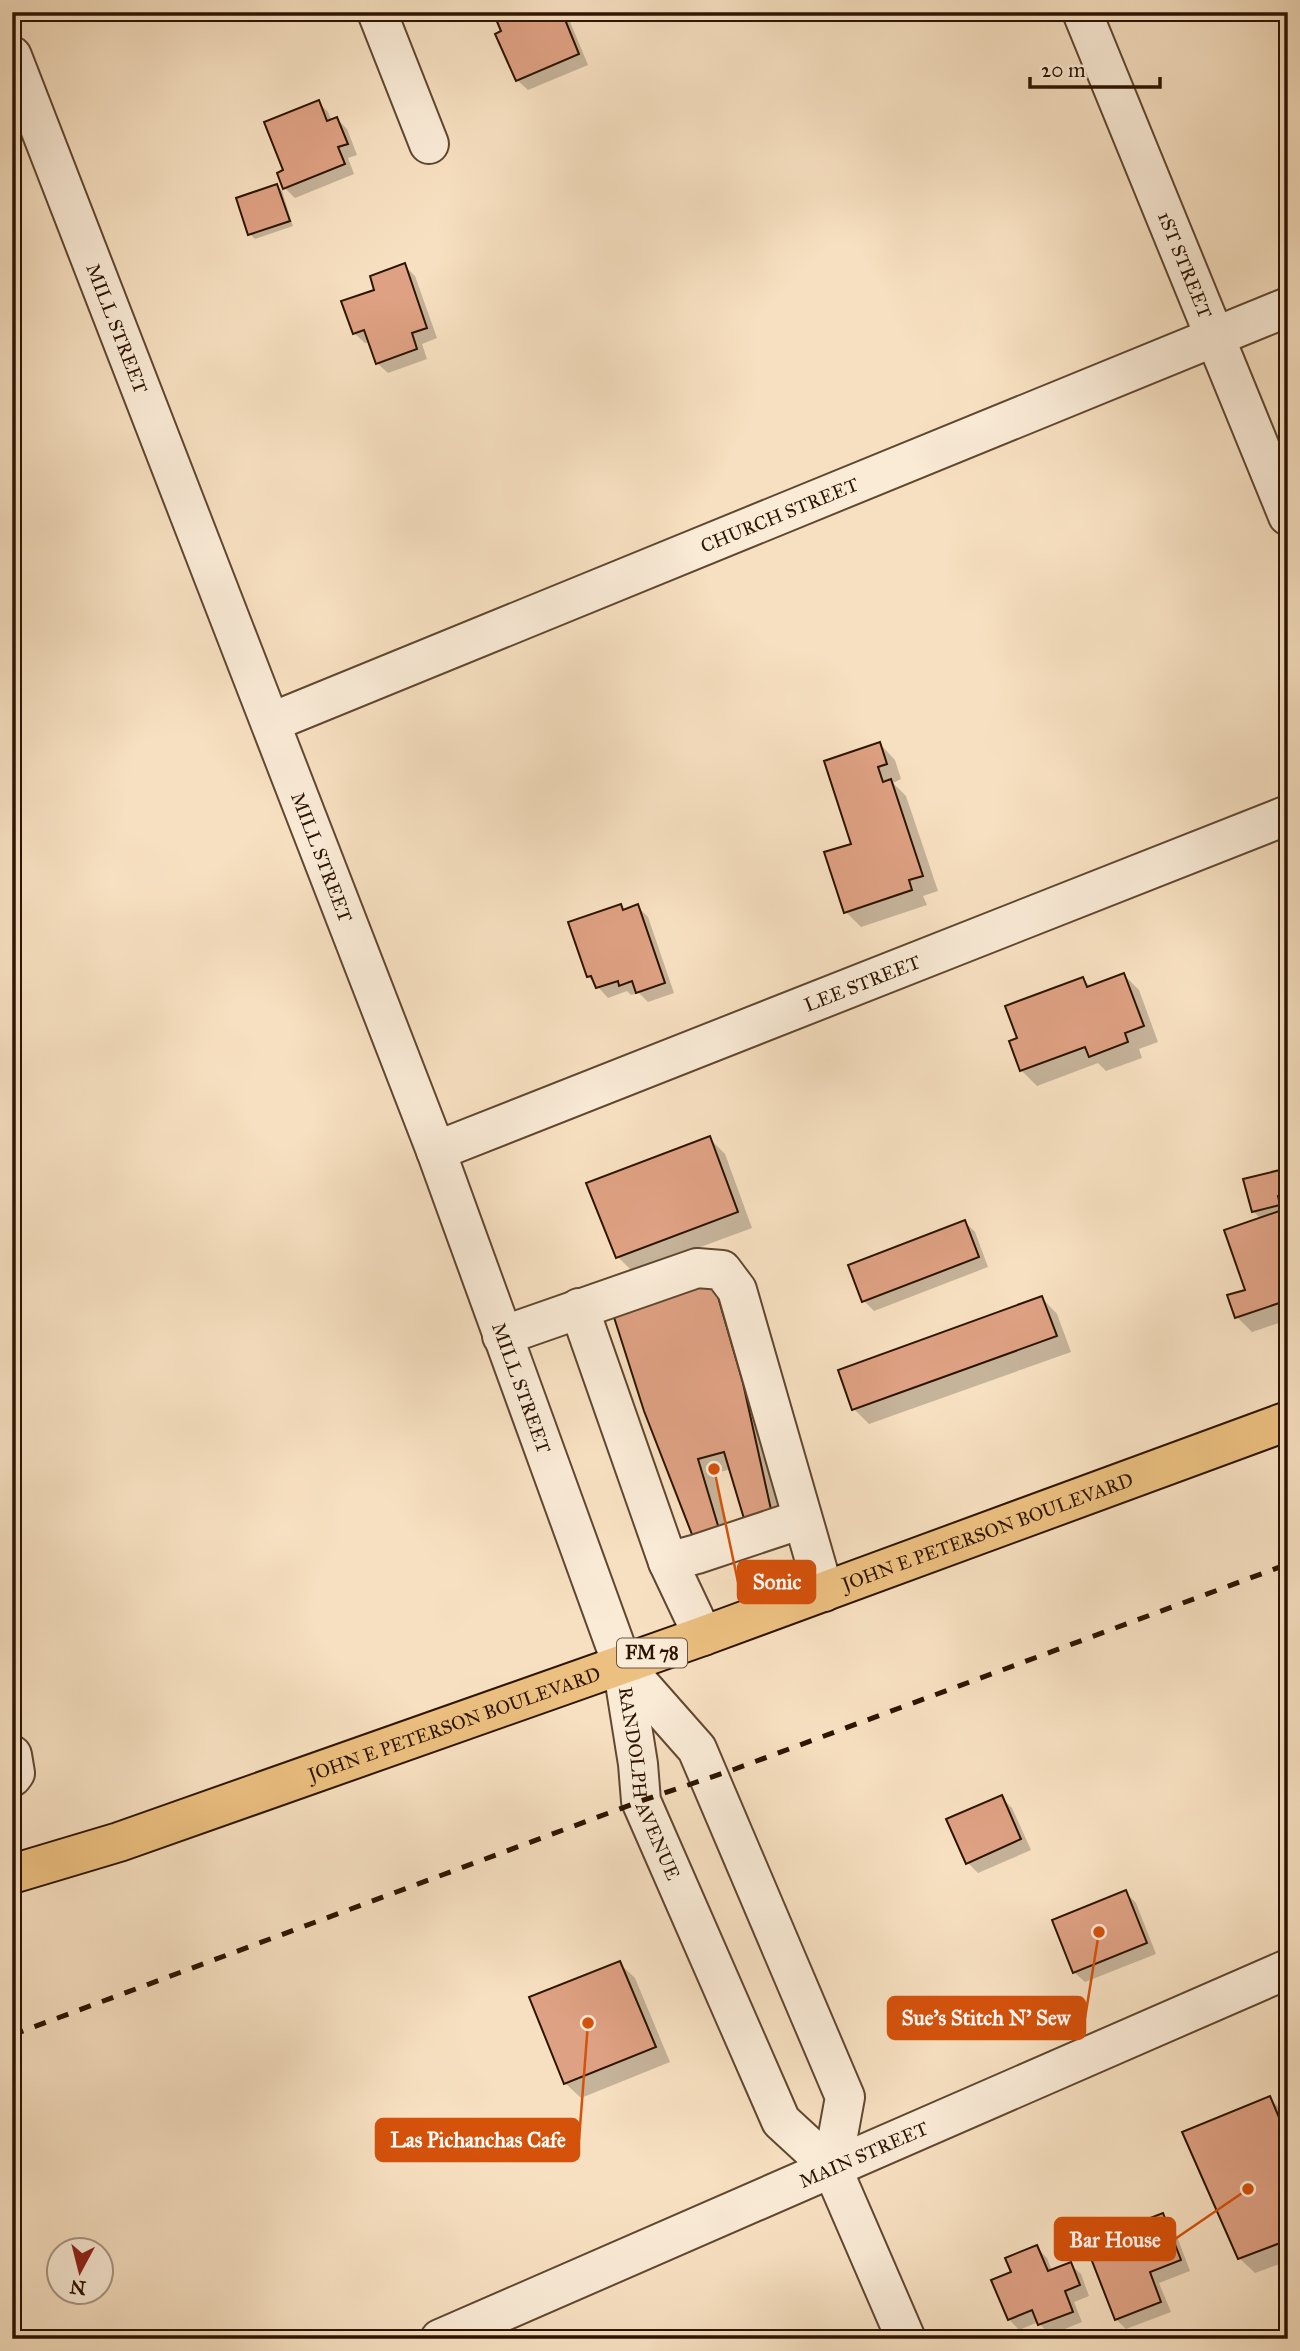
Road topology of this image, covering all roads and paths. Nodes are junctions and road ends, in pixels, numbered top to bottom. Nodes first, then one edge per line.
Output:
1 (377, 12) edge
2 (1083, 12) edge
3 (12, 56) edge
4 (429, 144) dead end
5 (1288, 307) edge
6 (1213, 337) junction
7 (1288, 516) edge
8 (272, 722) junction
9 (1288, 815) edge
10 (436, 1151) junction
11 (579, 1308) junction
12 (502, 1336) junction
13 (1288, 1421) edge
14 (802, 1519) junction
15 (668, 1562) junction
16 (824, 1592) junction
17 (703, 1636) junction
18 (622, 1664) junction
19 (12, 1755) edge
20 (12, 1777) edge
21 (12, 1874) edge
22 (1288, 1969) edge
23 (832, 2168) junction
24 (440, 2339) edge
25 (906, 2339) edge

1 - 4 street
2 - 6 street, 1ST STREET
3 - 8 street, MILL STREET
5 - 6 street, CHURCH STREET
6 - 7 street, 1ST STREET
6 - 8 street, CHURCH STREET
8 - 10 street, MILL STREET
9 - 10 street, LEE STREET
10 - 12 street, MILL STREET
11 - 12 street
11 - 14 street
11 - 15 street
12 - 18 street, MILL STREET
13 - 16 main road, JOHN E PETERSON BOULEVARD / FM 78
14 - 15 street
14 - 16 street
15 - 17 street
16 - 17 main road, JOHN E PETERSON BOULEVARD / FM 78
17 - 18 main road, JOHN E PETERSON BOULEVARD / FM 78
18 - 21 main road, JOHN E PETERSON BOULEVARD / FM 78
18 - 23 street, RANDOLPH AVENUE
18 - 23 street, RANDOLPH AVENUE
19 - 20 street
22 - 23 street, MAIN STREET
23 - 24 street, MAIN STREET
23 - 25 street, RANDOLPH AVENUE

